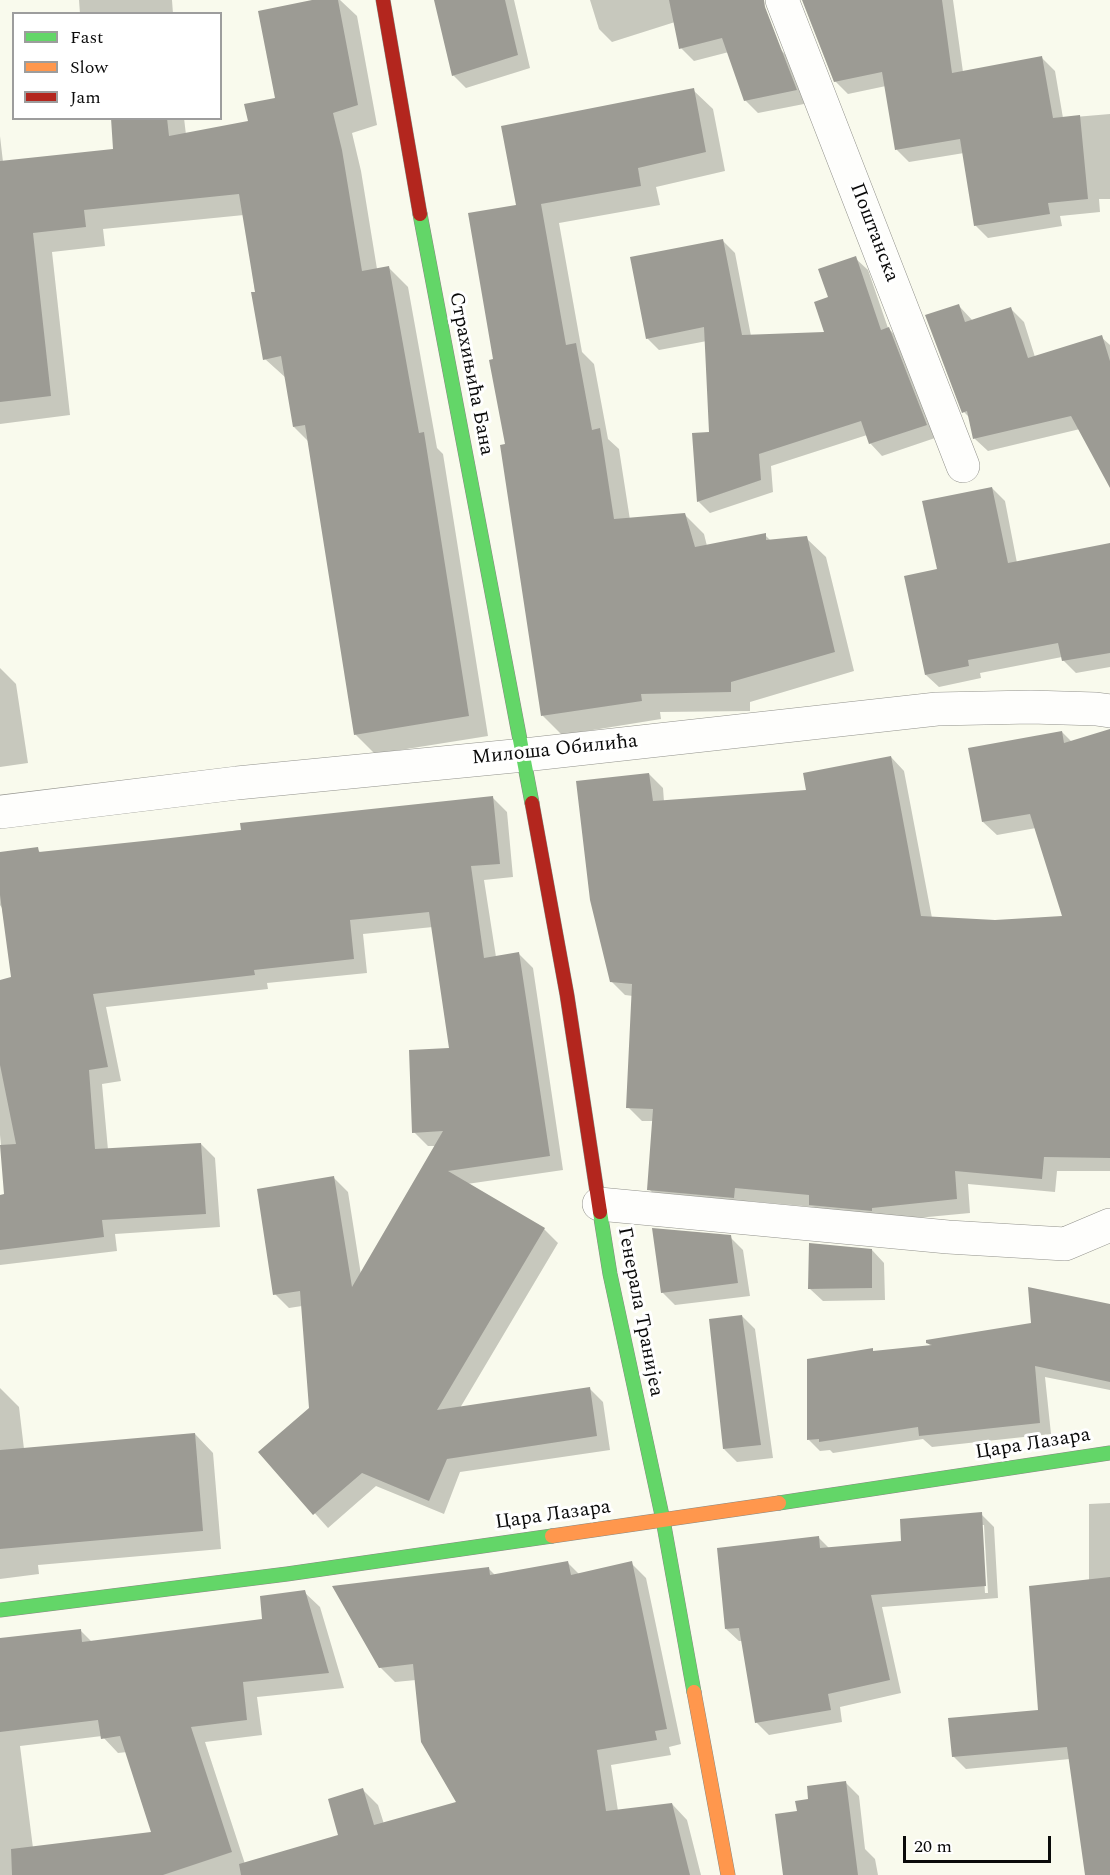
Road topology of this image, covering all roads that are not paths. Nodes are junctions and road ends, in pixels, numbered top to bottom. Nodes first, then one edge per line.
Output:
1 (383, 0) edge
2 (782, 0) edge
3 (963, 466) dead end
4 (1110, 711) edge
5 (524, 755) junction
6 (0, 812) edge
7 (599, 1204) junction
8 (1110, 1225) edge
9 (1110, 1453) edge
10 (663, 1521) junction
11 (0, 1610) edge
12 (728, 1875) edge

1 - 5 street, Страхињића Бана
2 - 3 street, Поштанска
4 - 5 street, Милоша Обилића
5 - 6 street, Милоша Обилића
5 - 7 street, Генерала Транијеа
7 - 8 street
7 - 10 street, Генерала Транијеа
9 - 10 street, Цара Лазара
10 - 11 street, Цара Лазара
10 - 12 street, Генерала Транијеа

